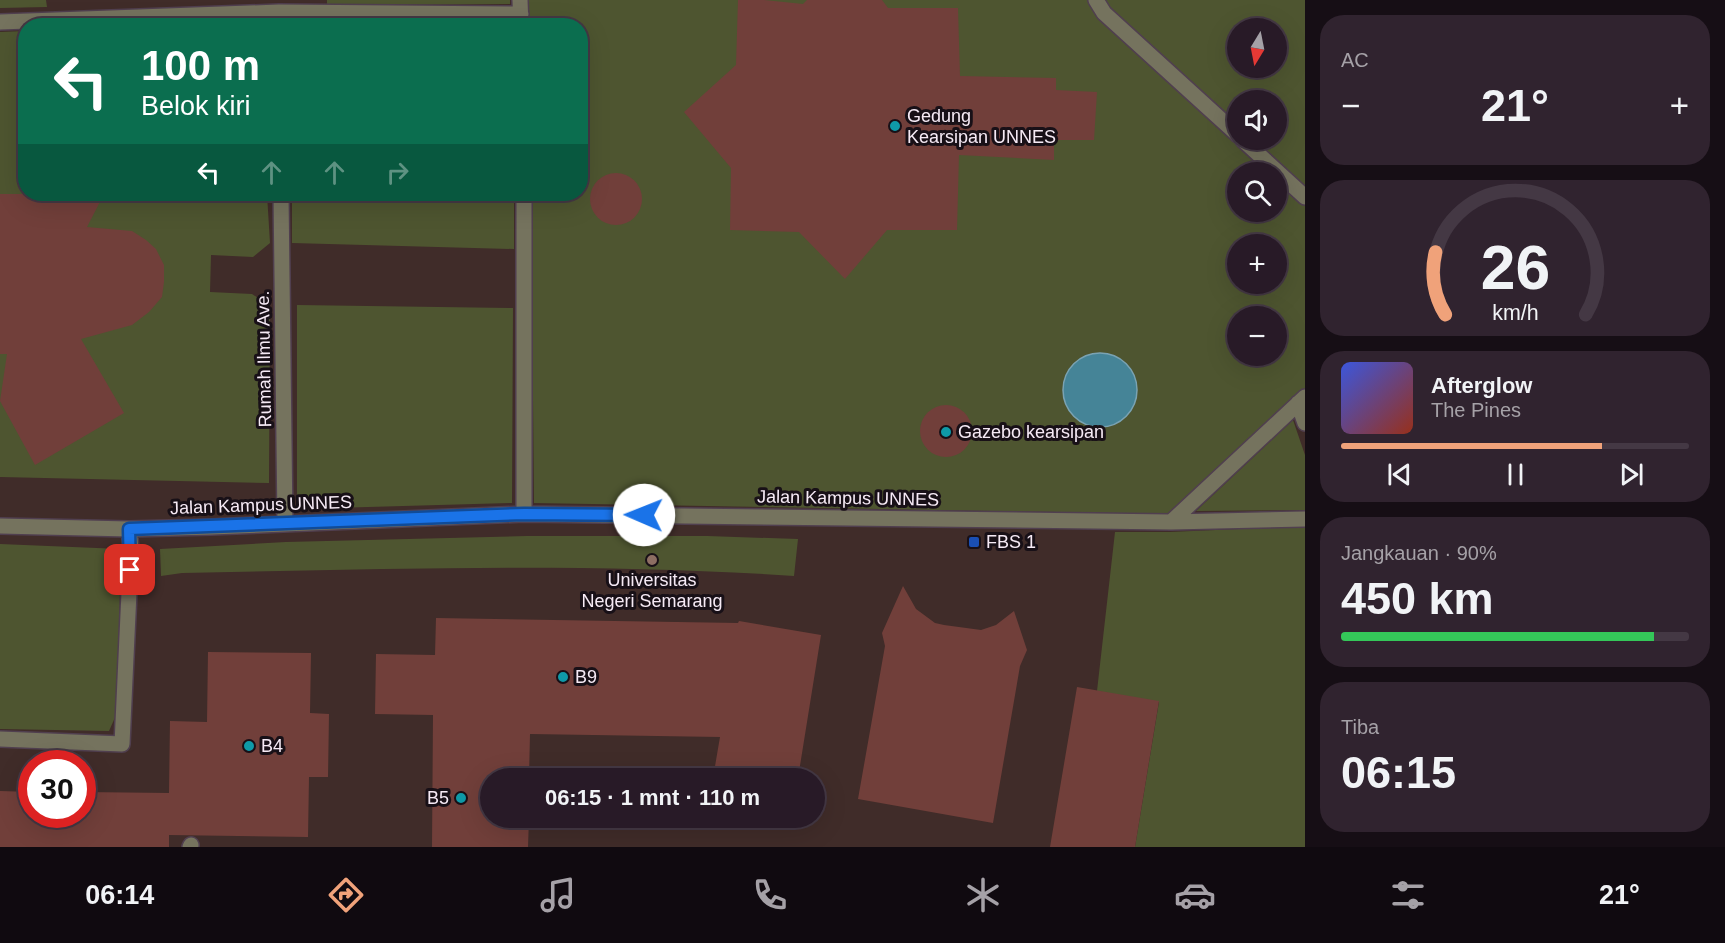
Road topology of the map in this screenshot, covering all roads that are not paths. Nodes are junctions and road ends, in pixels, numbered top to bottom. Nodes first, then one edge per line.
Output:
1 (1096, 0) edge
2 (521, 13) edge
3 (319, 18) edge
4 (0, 22) edge
5 (18, 22) edge
6 (1227, 125) edge
7 (1253, 150) edge
8 (1305, 197) edge
9 (281, 201) edge
10 (524, 201) edge
11 (1302, 400) edge
12 (1305, 423) edge
13 (524, 514) junction
14 (1305, 519) edge
15 (1172, 522) junction
16 (285, 523) junction
17 (0, 526) edge
18 (129, 529) junction
19 (0, 739) edge

1 - 6 street
2 - 3 street
4 - 5 street
7 - 8 street
9 - 16 street, Rumah Ilmu Ave.
10 - 13 street
11 - 12 street
11 - 15 street
13 - 15 street, Jalan Kampus UNNES
13 - 16 street, Jalan Kampus UNNES
14 - 15 street, Jalan Kampus UNNES
16 - 18 street, Jalan Kampus UNNES
17 - 18 street, Jalan Kampus UNNES
18 - 19 street

